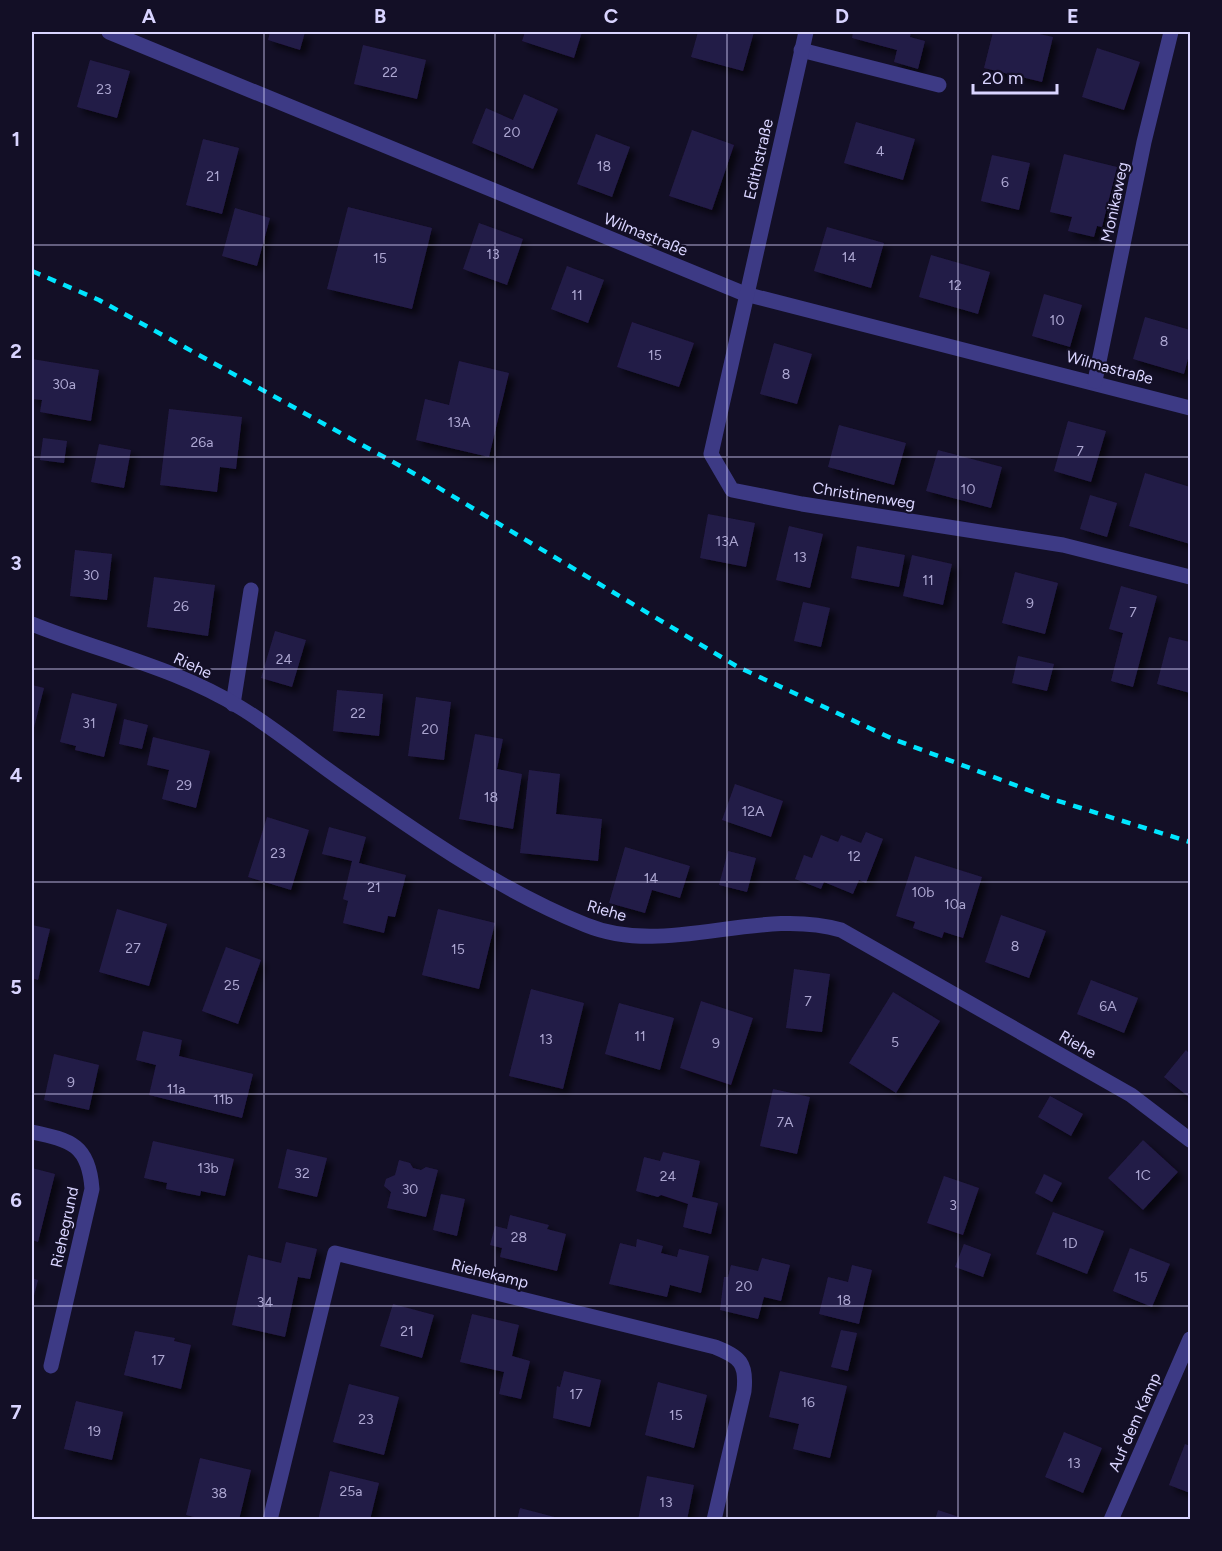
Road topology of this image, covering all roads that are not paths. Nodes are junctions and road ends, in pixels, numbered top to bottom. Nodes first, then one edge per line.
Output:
1 (109, 32) edge
2 (806, 32) edge
3 (1171, 32) edge
4 (801, 50) junction
5 (939, 86) dead end
6 (745, 294) junction
7 (1095, 381) junction
8 (1191, 408) edge
9 (1191, 577) edge
10 (251, 590) dead end
11 (32, 624) edge
12 (233, 704) junction
13 (32, 1132) edge
14 (1191, 1140) edge
15 (1191, 1339) edge
16 (51, 1366) dead end
17 (270, 1520) edge
18 (714, 1520) edge
19 (1111, 1520) edge

1 - 6 street, Wilmastraße
2 - 4 street, Edithstraße
3 - 7 street, Monikaweg
4 - 5 street
4 - 6 street, Edithstraße
6 - 7 street, Wilmastraße
6 - 9 street, Christinenweg
7 - 8 street, Wilmastraße
10 - 12 street
11 - 12 street, Riehe
12 - 14 street, Riehe
13 - 16 street, Riehegrund
15 - 19 street, Auf dem Kamp
17 - 18 street, Riehekamp

